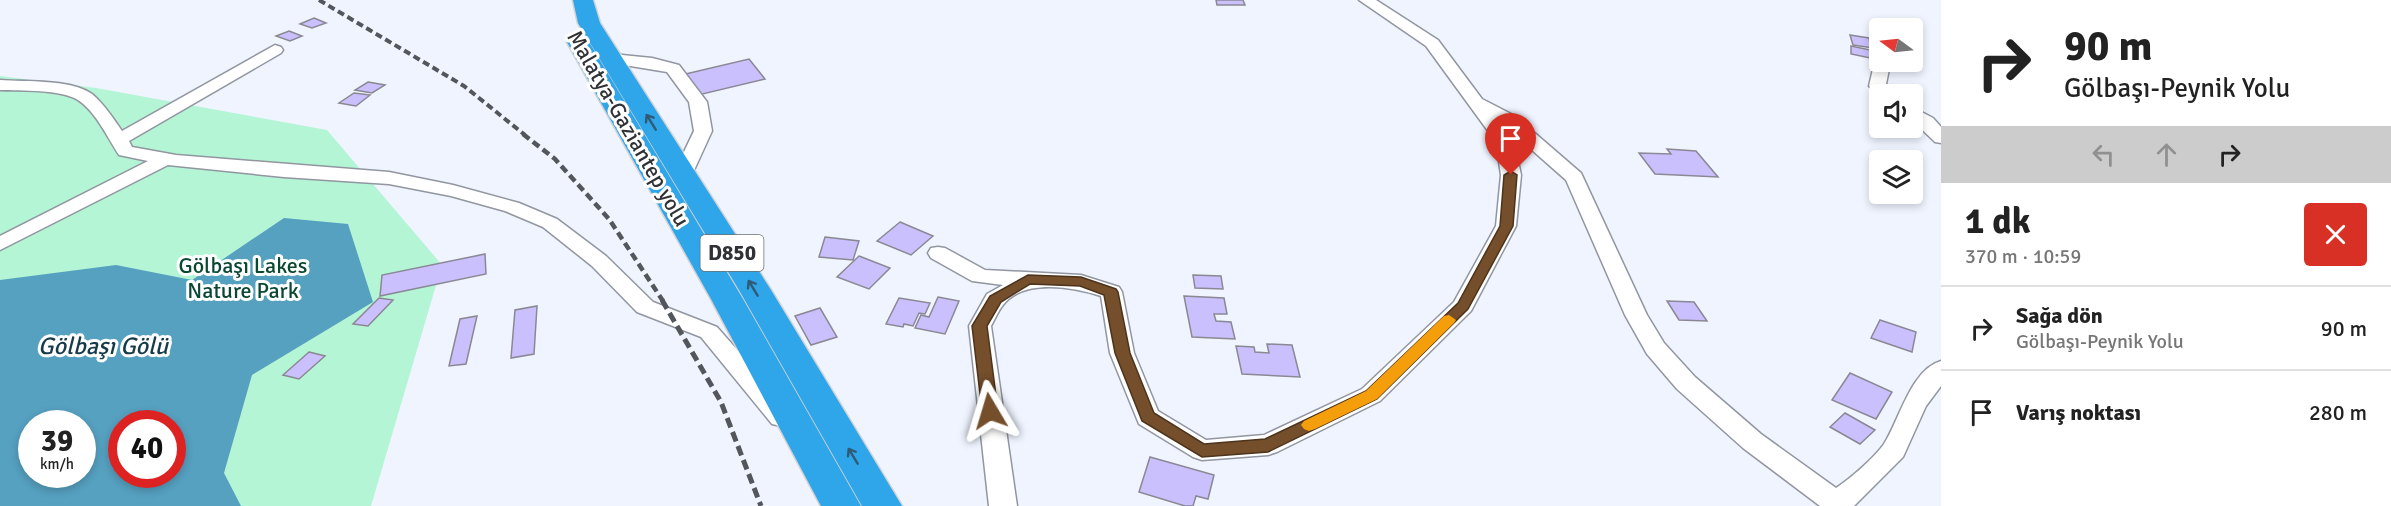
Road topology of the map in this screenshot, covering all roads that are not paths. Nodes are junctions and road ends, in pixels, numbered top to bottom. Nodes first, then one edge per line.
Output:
1 (562, 0) edge
2 (583, 0) edge
3 (1366, 0) edge
4 (275, 50) dead end
5 (612, 58) junction
6 (0, 85) edge
7 (1472, 97) junction
8 (1923, 119) edge
9 (1941, 138) edge
10 (118, 140) junction
11 (166, 159) junction
12 (683, 175) junction
13 (0, 244) edge
14 (938, 253) dead end
15 (1028, 280) junction
16 (1941, 369) edge
17 (811, 451) junction
18 (1837, 504) edge
19 (841, 506) edge
20 (882, 506) edge
21 (1003, 506) edge

1 - 17 highway, Malatya-Gaziantep yolu / D850
2 - 5 highway, Malatya-Gaziantep yolu / D850
3 - 7 street
4 - 10 street
12 -> 5 highway, Malatya-Gaziantep yolu / D850
5 - 12 street
6 - 10 street
7 - 15 street
7 - 18 street
8 - 9 street
10 - 11 street
11 - 13 street
11 - 17 street
20 -> 12 highway, Malatya-Gaziantep yolu / D850
14 - 15 street
15 - 21 street
16 - 18 street
17 - 19 highway, Malatya-Gaziantep yolu / D850

